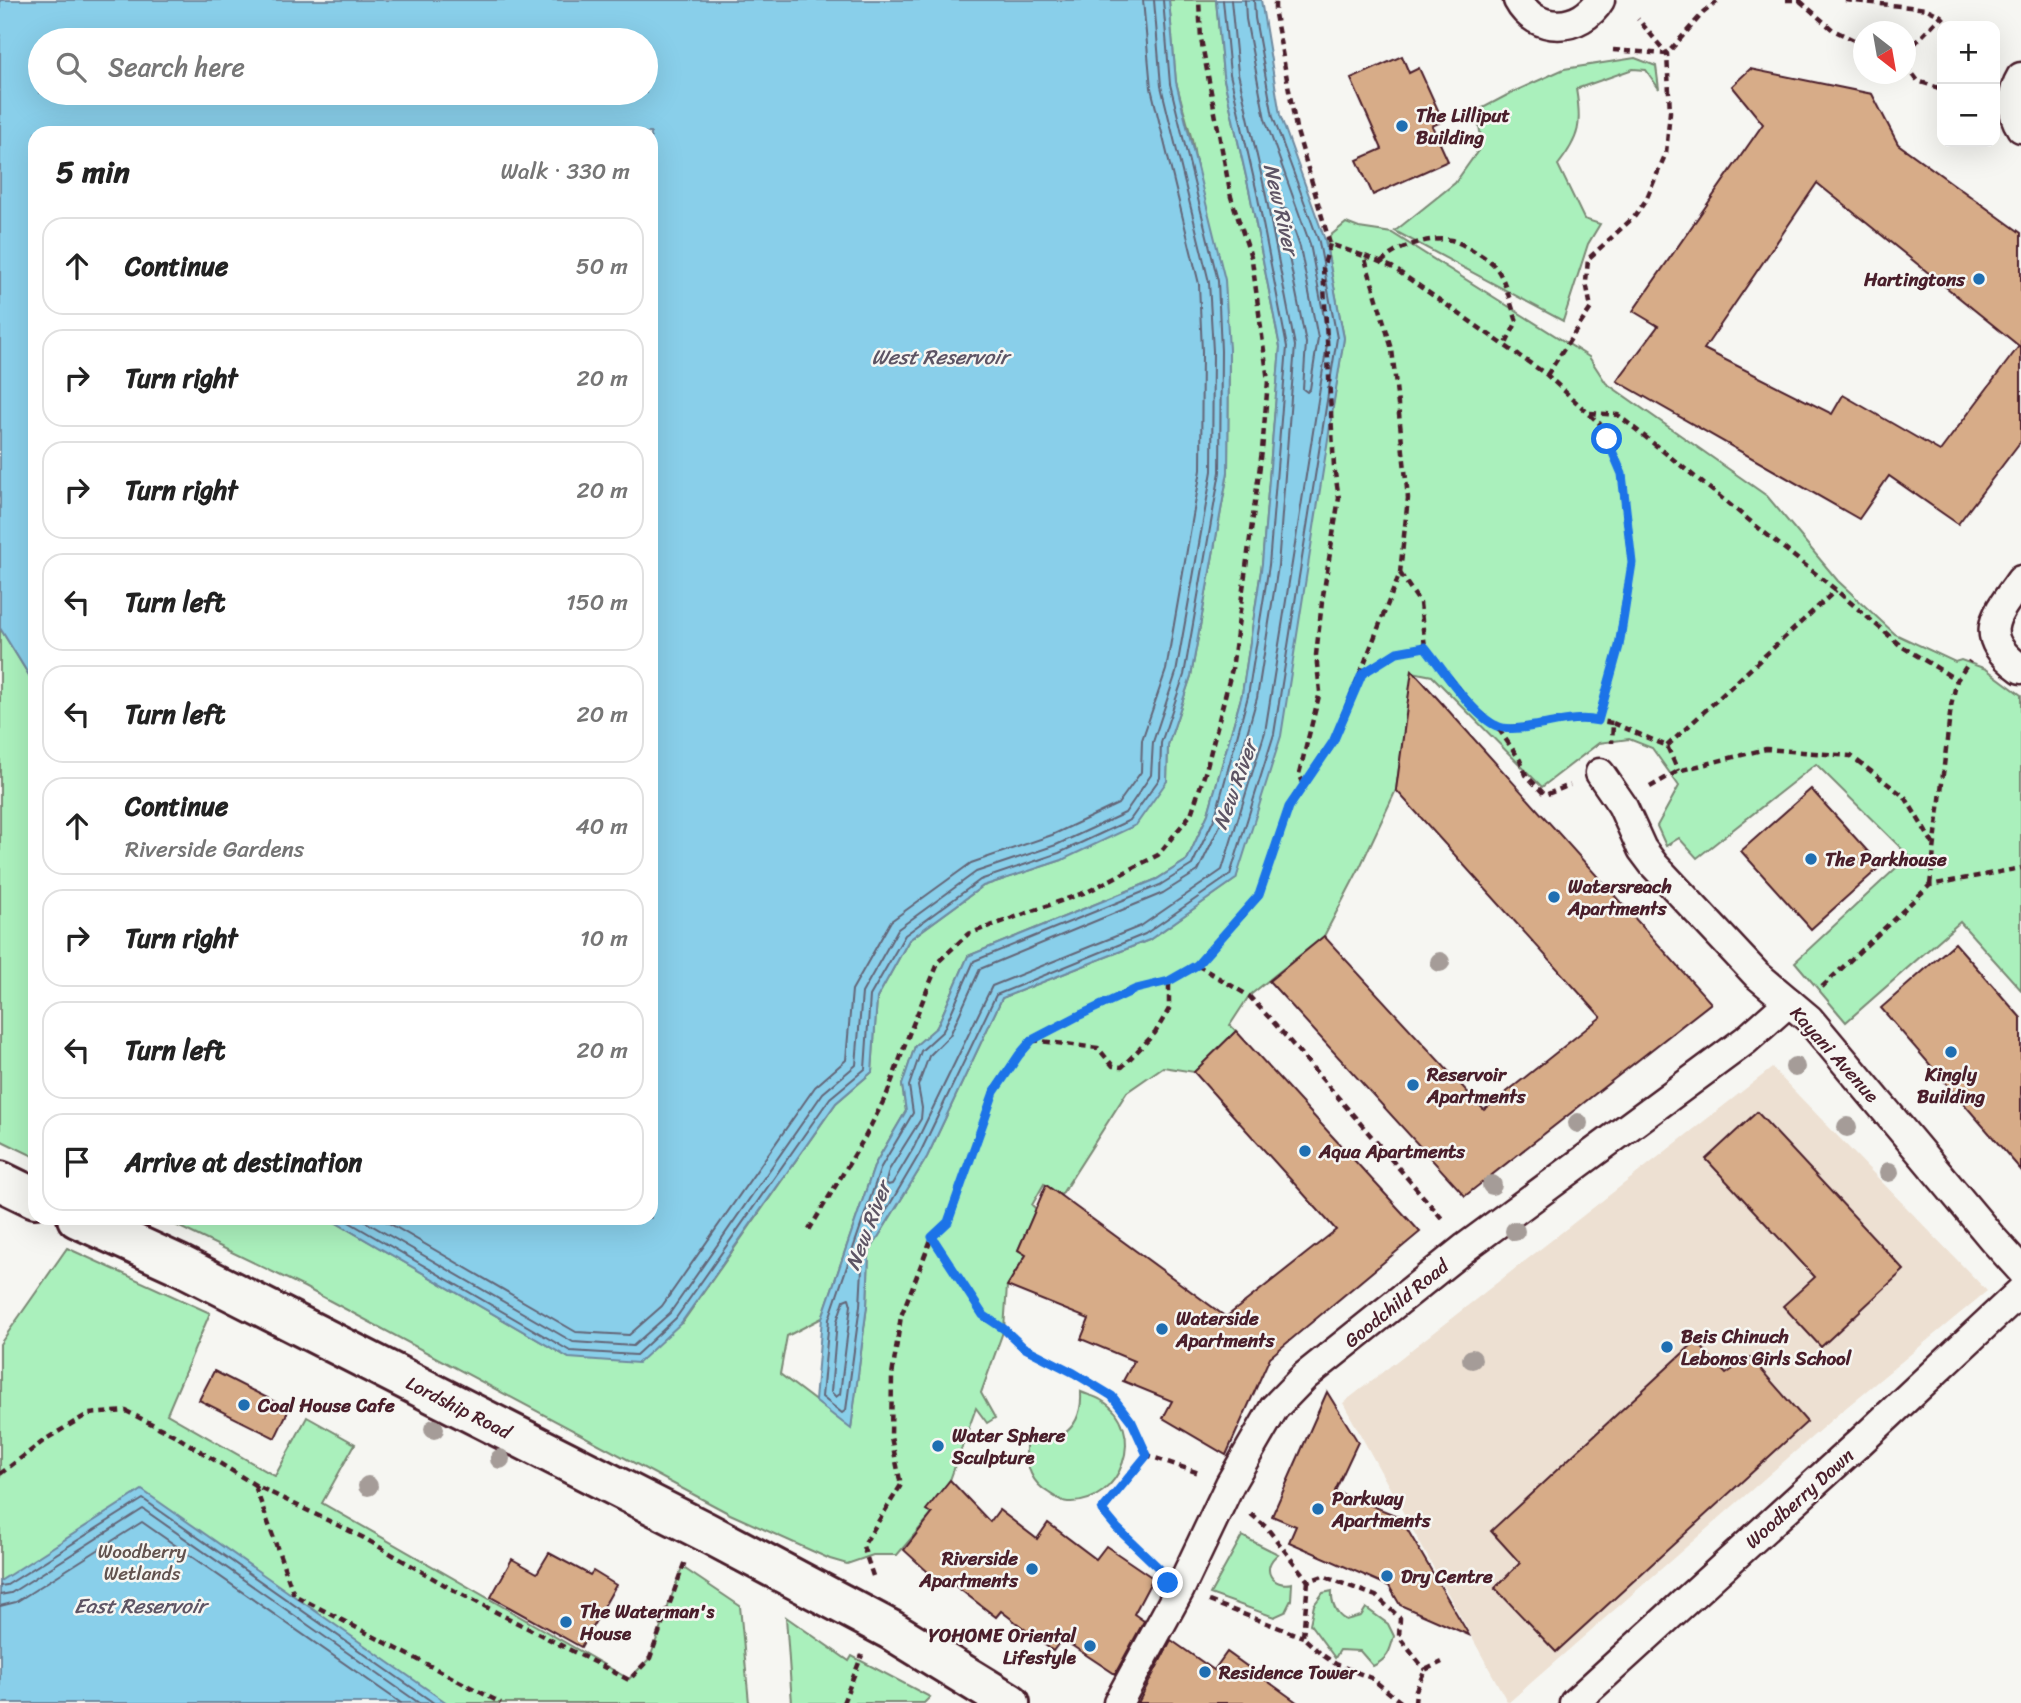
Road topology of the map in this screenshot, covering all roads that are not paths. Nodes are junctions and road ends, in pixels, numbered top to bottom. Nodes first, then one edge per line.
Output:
1 (1518, 0) edge
2 (1600, 0) edge
3 (2021, 77) edge
4 (2021, 128) edge
5 (2021, 580) edge
6 (2021, 669) edge
7 (1600, 773) road end
8 (1789, 1002) junction
9 (0, 1181) edge
10 (28, 1195) edge
11 (92, 1225) edge
12 (2021, 1270) edge
13 (2021, 1291) edge
14 (1010, 1703) edge
15 (1118, 1703) edge
16 (1574, 1703) edge

1 - 2 street
3 - 4 street
5 - 6 street
7 - 8 street, Kayani Avenue
8 - 12 street, Kayani Avenue
8 - 15 street, Goodchild Road
9 - 10 street
11 - 14 street, Lordship Road
13 - 16 street, Woodberry Down

